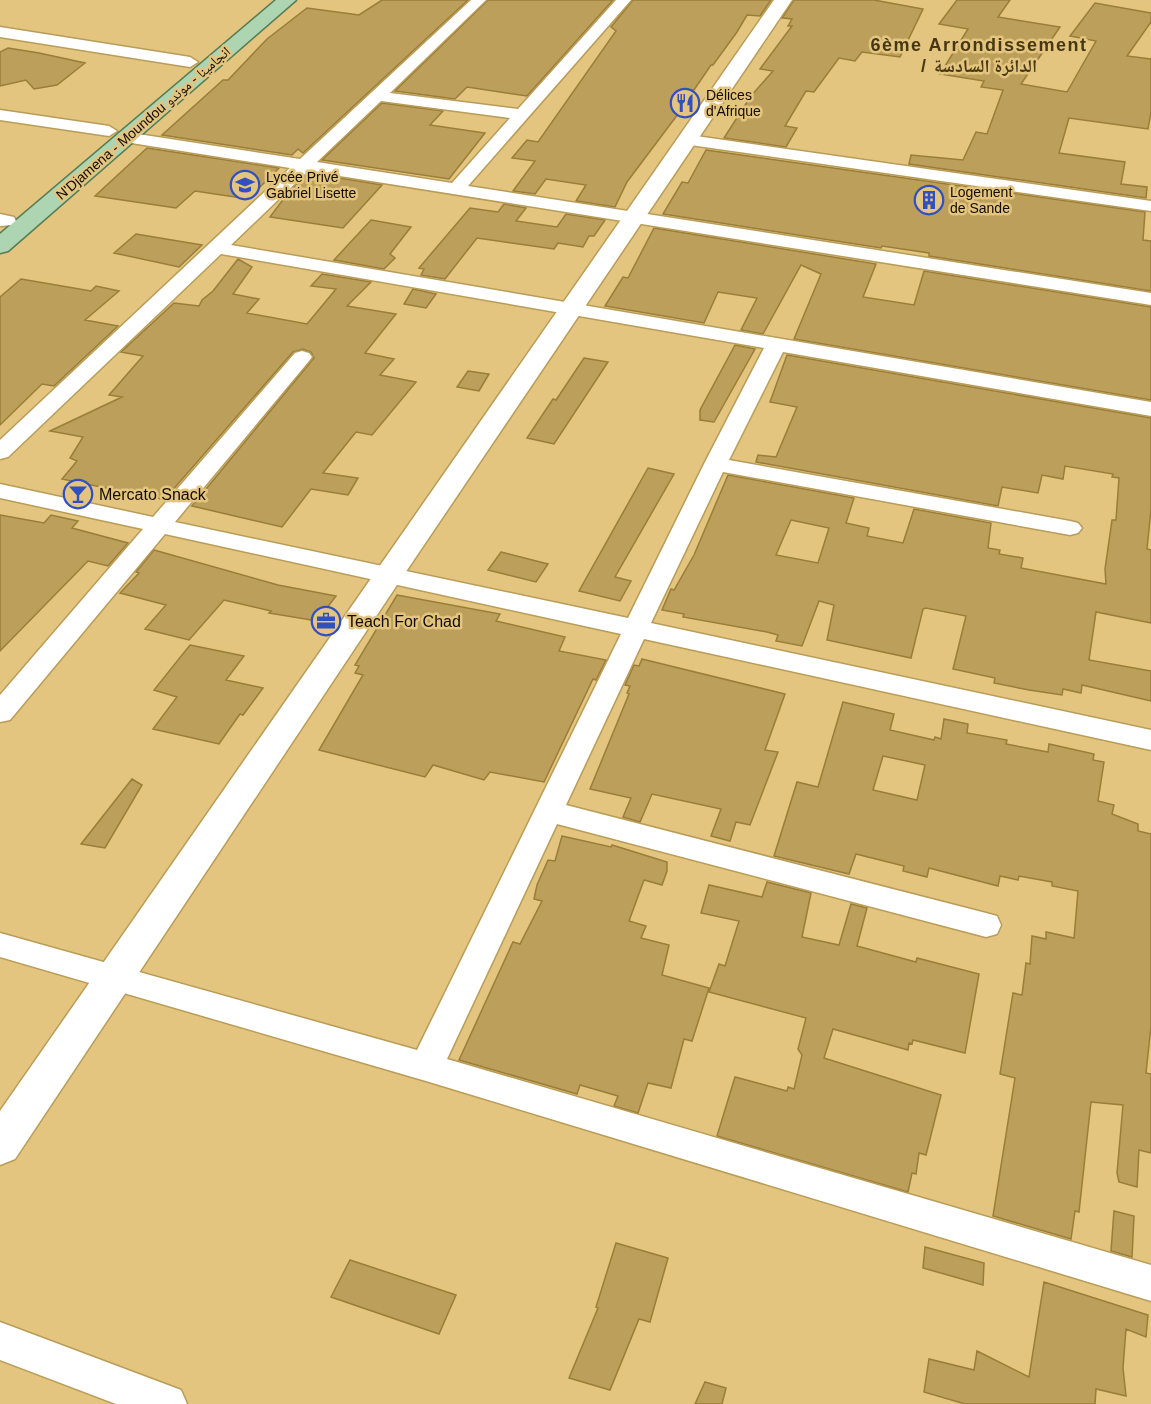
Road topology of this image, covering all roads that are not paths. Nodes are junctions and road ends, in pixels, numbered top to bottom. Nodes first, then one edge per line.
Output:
1 (262, 0) edge
2 (286, 0) edge
3 (479, 0) edge
4 (624, 0) edge
5 (783, 0) edge
6 (0, 33) edge
7 (190, 62) junction
8 (379, 96) junction
9 (522, 115) junction
10 (0, 116) edge
11 (117, 134) junction
12 (689, 140) junction
13 (303, 166) junction
14 (456, 189) junction
15 (1151, 206) edge
16 (636, 218) junction
17 (2, 223) edge
18 (0, 246) edge
19 (218, 248) junction
20 (1151, 299) edge
21 (572, 308) junction
22 (776, 345) junction
23 (302, 357) dead end
24 (1151, 409) edge
25 (0, 452) edge
26 (715, 464) junction
27 (0, 491) edge
28 (160, 525) junction
29 (1071, 528) dead end
30 (388, 574) junction
31 (635, 628) junction
32 (0, 713) edge
33 (1151, 740) edge
34 (550, 812) junction
35 (986, 925) dead end
36 (0, 945) edge
37 (115, 979) junction
38 (426, 1067) junction
39 (0, 1146) edge
40 (1151, 1284) edge
41 (0, 1341) edge
42 (166, 1404) edge

1 - 7 main road, N'Djamena - Moundou انجامينا - موندو
2 - 11 main road, N'Djamena - Moundou انجامينا - موندو
3 - 8 street
4 - 9 street
5 - 12 street
6 - 7 street
7 - 11 main road, N'Djamena - Moundou انجامينا - موندو
8 - 9 street
8 - 13 street
9 - 14 street
10 - 11 street
11 - 13 street
11 - 17 main road, N'Djamena - Moundou انجامينا - موندو
11 - 18 main road, N'Djamena - Moundou انجامينا - موندو
12 - 15 street
12 - 16 street
13 - 14 street
13 - 19 street
14 - 16 street
16 - 20 street
16 - 21 street
19 - 21 street
19 - 25 street
21 - 22 street
21 - 30 street
22 - 24 street
22 - 26 street
23 - 28 street
26 - 29 street
26 - 31 street
27 - 28 street
28 - 30 street
28 - 32 street
30 - 31 street
30 - 37 street
31 - 33 street
31 - 34 street
34 - 35 street
34 - 38 street
36 - 37 street
37 - 38 street
37 - 39 street
38 - 40 street
41 - 42 street

